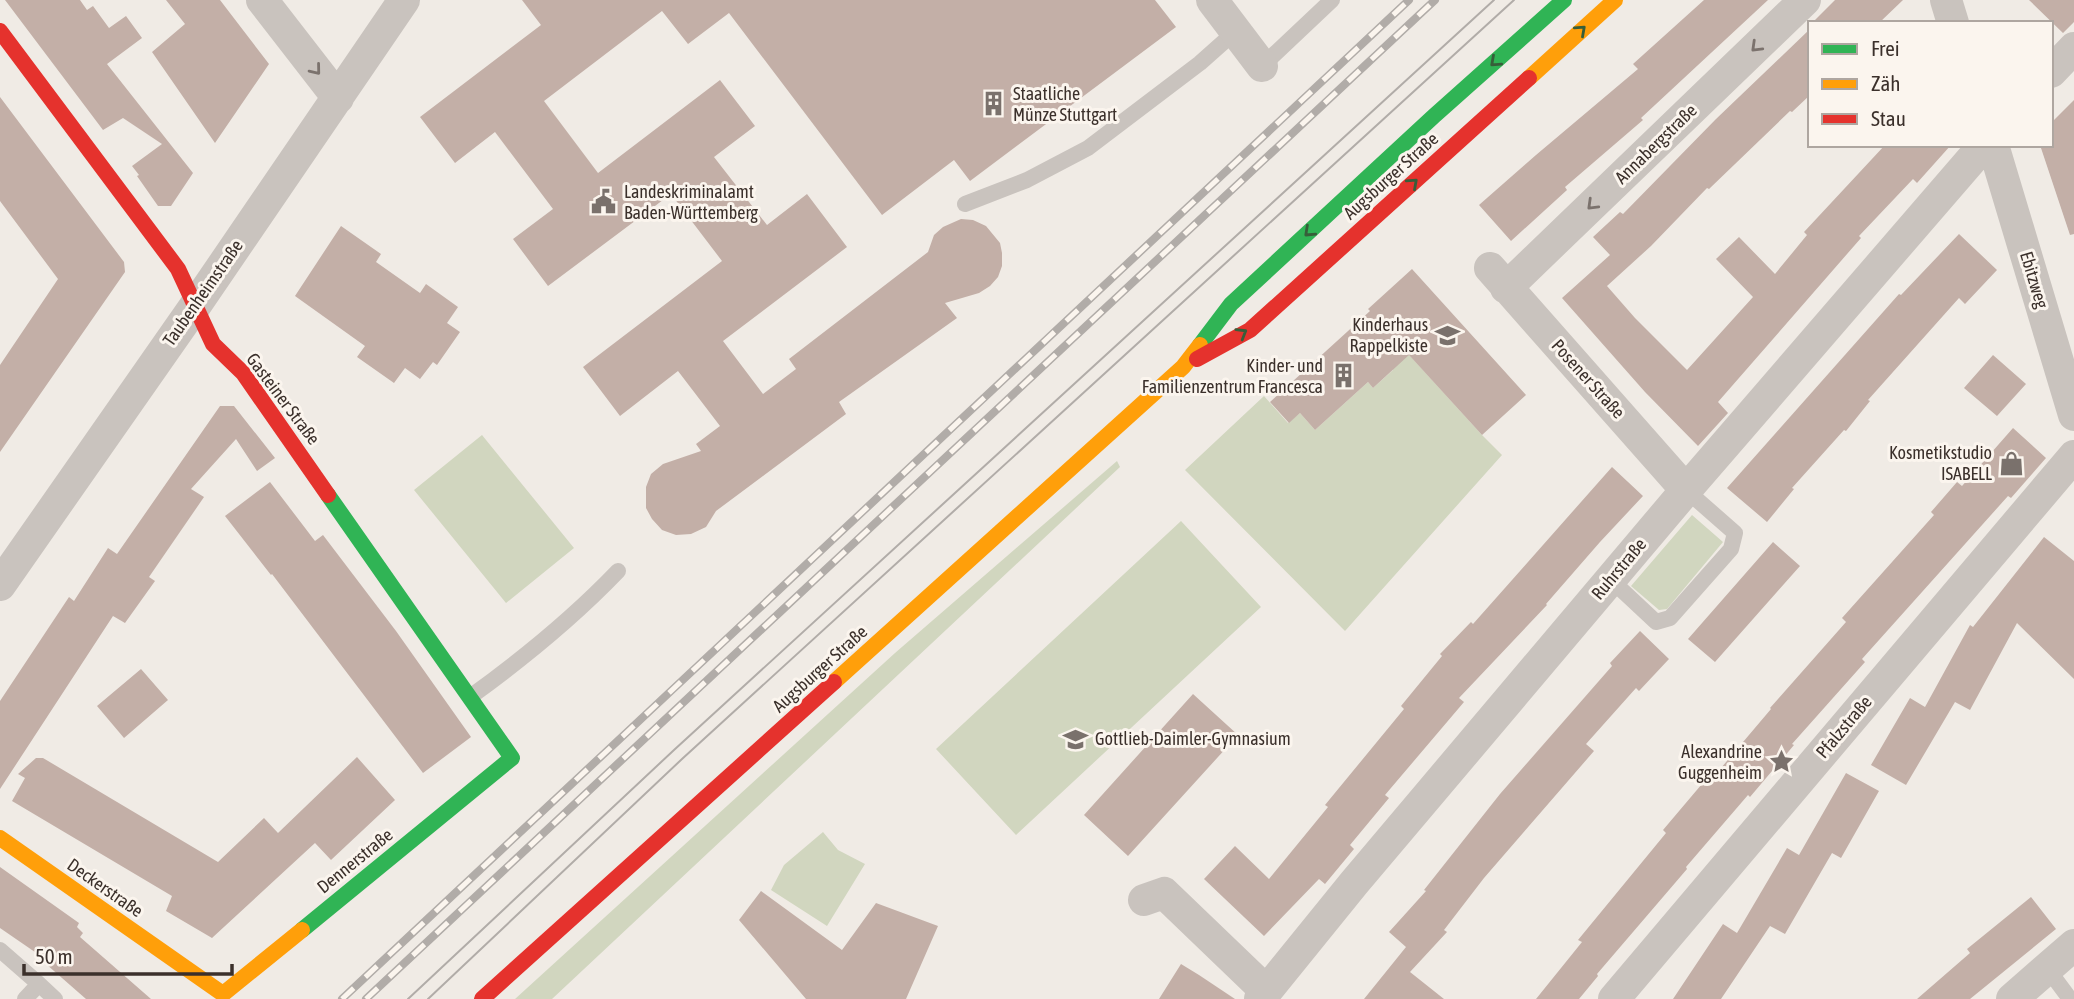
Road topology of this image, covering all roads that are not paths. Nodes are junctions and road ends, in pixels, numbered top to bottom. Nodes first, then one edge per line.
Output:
1 (262, 0) edge
2 (404, 0) edge
3 (1212, 0) edge
4 (1332, 0) edge
5 (1564, 0) edge
6 (1615, 0) edge
7 (1805, 0) edge
8 (1946, 0) edge
9 (1952, 21) edge
10 (0, 31) edge
11 (1236, 31) junction
12 (2074, 48) edge
13 (1262, 66) joint
14 (2053, 70) edge
15 (338, 98) junction
16 (1982, 147) edge
17 (1994, 147) edge
18 (965, 204) dead end
19 (1498, 278) joint
20 (195, 306) junction
21 (1183, 367) junction
22 (2073, 404) edge
23 (2074, 456) edge
24 (1686, 490) junction
25 (618, 571) dead end
26 (1611, 579) junction
27 (0, 585) edge
28 (470, 697) junction
29 (512, 758) joint
30 (0, 838) edge
31 (1144, 900) dead end
32 (2074, 945) edge
33 (0, 950) edge
34 (2047, 968) junction
35 (39, 984) junction
36 (223, 994) joint
37 (1263, 995) edge
38 (25, 999) edge
39 (55, 999) edge
40 (482, 999) edge
41 (1614, 999) edge
42 (2012, 999) edge
43 (2070, 999) edge

1 -> 15 street
2 - 15 street, Taubenheimstraße
3 - 11 street
4 - 13 lane
5 -> 21 main road, Augsburger Straße
21 -> 6 main road, Augsburger Straße
7 -> 19 street, Annabergstraße
8 - 9 street
10 - 20 main road, Gasteiner Straße
11 - 13 street
11 - 18 lane
12 - 14 street
15 - 20 street, Taubenheimstraße
16 - 24 street, Ruhrstraße
17 - 22 street, Ebitzweg
19 - 24 street, Posener Straße
20 - 27 street, Taubenheimstraße
20 - 28 main road, Gasteiner Straße
21 - 40 main road, Augsburger Straße
23 - 41 street, Pfalzstraße
24 - 26 street, Ruhrstraße
24 - 26 lane
25 - 28 lane
26 - 37 street, Ruhrstraße
28 - 29 main road, Gasteiner Straße
29 - 36 main road, Dennerstraße
30 - 36 main road, Deckerstraße
31 - 37 street
32 - 34 street
33 - 35 lane
34 - 42 street
34 - 43 lane
35 - 38 lane
35 - 39 lane

